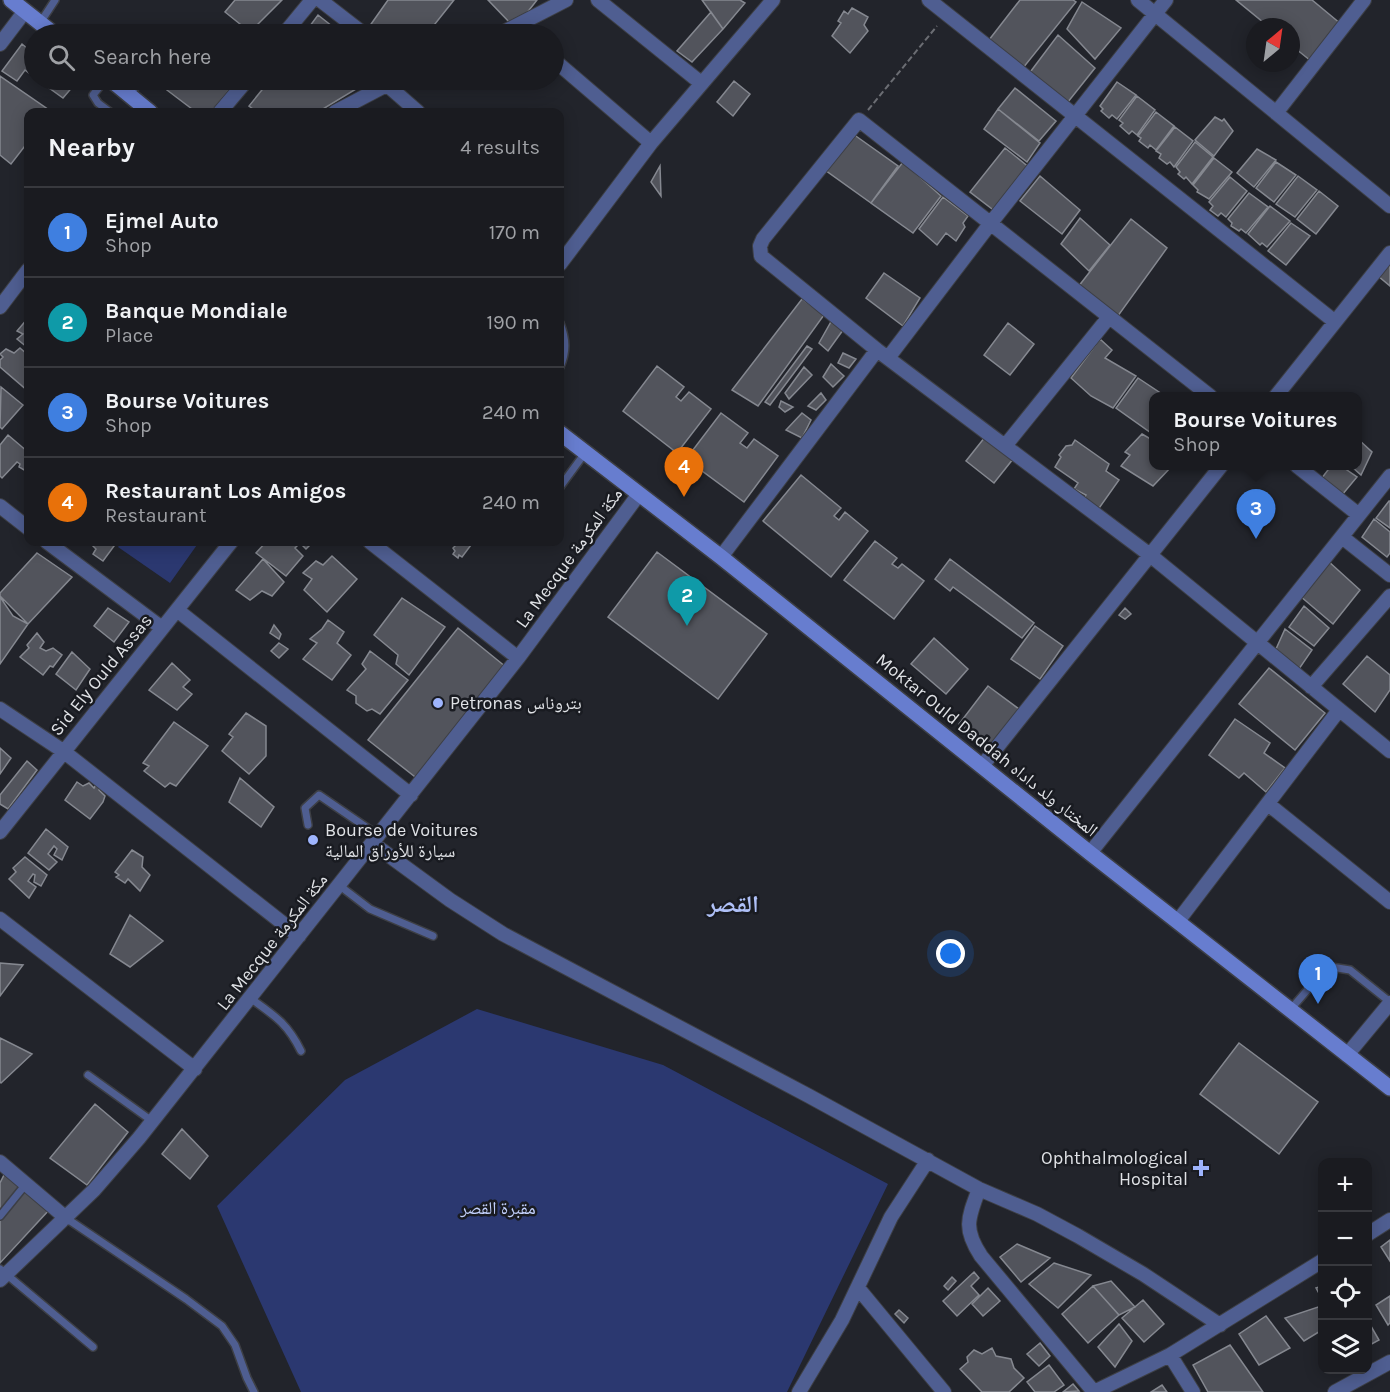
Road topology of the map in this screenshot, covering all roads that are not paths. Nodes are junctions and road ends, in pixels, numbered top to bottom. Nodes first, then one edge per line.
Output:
1 (11, 0) edge
2 (55, 0) edge
3 (312, 0) edge
4 (320, 0) edge
5 (566, 0) edge
6 (598, 0) edge
7 (773, 0) edge
8 (929, 0) edge
9 (1138, 0) edge
10 (1166, 0) edge
11 (1364, 0) edge
12 (25, 11) junction
13 (1155, 14) junction
14 (40, 23) joint
15 (292, 24) edge
16 (351, 24) edge
17 (530, 24) edge
18 (0, 44) edge
19 (564, 69) edge
20 (701, 83) junction
21 (97, 90) edge
22 (124, 90) edge
23 (133, 90) edge
24 (237, 90) edge
25 (376, 90) edge
26 (398, 90) edge
27 (129, 94) junction
28 (222, 106) edge
29 (105, 108) edge
30 (144, 108) edge
31 (342, 108) edge
32 (414, 108) edge
33 (1276, 113) junction
34 (1075, 116) junction
35 (651, 143) junction
36 (1390, 206) edge
37 (990, 224) junction
38 (564, 247) edge
39 (1390, 253) edge
40 (24, 275) edge
41 (0, 307) edge
42 (1109, 317) junction
43 (1334, 321) junction
44 (564, 333) edge
45 (883, 354) junction
46 (564, 357) edge
47 (1205, 392) edge
48 (1279, 392) edge
49 (564, 436) edge
50 (1005, 446) junction
51 (585, 453) junction
52 (1217, 470) edge
53 (1303, 470) edge
54 (1390, 476) edge
55 (564, 482) edge
56 (639, 494) junction
57 (0, 506) edge
58 (1359, 515) junction
59 (24, 525) edge
60 (1342, 537) junction
61 (52, 546) edge
62 (228, 546) edge
63 (375, 546) edge
64 (1150, 555) junction
65 (721, 556) junction
66 (1390, 575) edge
67 (1390, 596) edge
68 (177, 610) junction
69 (162, 628) junction
70 (1258, 643) junction
71 (518, 658) junction
72 (1311, 687) junction
73 (0, 710) edge
74 (1339, 710) junction
75 (63, 751) junction
76 (1390, 751) edge
77 (982, 766) junction
78 (411, 795) junction
79 (1268, 804) junction
80 (308, 825) dead end
81 (0, 832) edge
82 (375, 840) junction
83 (1090, 853) junction
84 (340, 886) junction
85 (1390, 903) edge
86 (0, 919) edge
87 (1178, 921) junction
88 (299, 936) junction
89 (433, 936) dead end
90 (250, 998) junction
91 (1390, 1003) edge
92 (1290, 1010) junction
93 (301, 1051) dead end
94 (1347, 1055) junction
95 (195, 1069) junction
96 (88, 1075) dead end
97 (1390, 1088) edge
98 (152, 1121) junction
99 (928, 1160) junction
100 (0, 1162) edge
101 (26, 1184) junction
102 (979, 1189) junction
103 (0, 1216) edge
104 (66, 1218) junction
105 (1390, 1220) edge
106 (1372, 1231) edge
107 (1318, 1265) edge
108 (2, 1274) edge
109 (858, 1288) junction
110 (1220, 1325) junction
111 (93, 1347) dead end
112 (1170, 1355) junction
113 (1390, 1362) edge
114 (806, 1388) edge
115 (1338, 1391) edge
116 (254, 1392) edge
117 (944, 1392) edge
118 (1094, 1392) edge
119 (1193, 1392) edge

1 - 12 main road
2 - 14 lane
3 - 15 street
4 - 16 street
5 - 17 street
6 - 20 street
7 - 20 street
8 - 34 street
9 - 13 street
10 - 13 street
11 - 33 street
12 - 14 main road
12 - 18 street
13 - 33 street
13 - 34 street
19 - 35 street
20 - 35 street
21 - 29 lane
22 - 27 main road
23 - 27 lane
24 - 28 street
25 - 31 street
26 - 32 street
27 - 30 main road
33 - 36 street
34 - 37 street
34 - 43 street
35 - 38 street
37 - 42 street
37 - 45 street
37 - 45 street
39 - 43 street
40 - 41 street
42 - 47 street
42 - 50 street
43 - 48 street
44 - 46 lane
45 - 50 street
45 - 65 street
49 - 51 main road, Moktar Ould Daddah المختار ولد داداه
50 - 64 street
51 - 55 lane
51 - 56 main road, Moktar Ould Daddah المختار ولد داداه
52 - 64 street
53 - 58 street
54 - 58 street
56 - 65 main road, Moktar Ould Daddah المختار ولد داداه
56 - 71 street, La Mecque مكة المكرمة
57 - 59 street
58 - 60 street
60 - 66 street
60 - 70 street
61 - 69 street
62 - 68 street, Sid Ely Ould Assas
63 - 71 street
64 - 70 street
64 - 77 street
65 - 77 main road, Moktar Ould Daddah المختار ولد داداه
67 - 72 street
68 - 69 street, Sid Ely Ould Assas
68 - 78 street
69 - 75 street, Sid Ely Ould Assas
70 - 72 street
70 - 83 street
71 - 78 street, La Mecque مكة المكرمة
72 - 74 street
73 - 75 street
74 - 76 street
74 - 79 street
75 - 81 street, Sid Ely Ould Assas
75 - 88 street
77 - 83 main road, Moktar Ould Daddah المختار ولد داداه
78 - 82 street, La Mecque مكة المكرمة
79 - 85 street
79 - 87 street
80 - 82 lane
82 - 84 street, La Mecque مكة المكرمة
82 - 99 street
83 - 87 main road, Moktar Ould Daddah المختار ولد داداه
84 - 88 street, La Mecque مكة المكرمة
84 - 89 lane
86 - 95 street
87 - 92 main road, Moktar Ould Daddah المختار ولد داداه
88 - 90 street, La Mecque مكة المكرمة
90 - 93 lane
90 - 95 street, La Mecque مكة المكرمة
91 - 92 lane
91 - 94 street
92 - 94 main road, Moktar Ould Daddah المختار ولد داداه
94 - 97 main road, Moktar Ould Daddah المختار ولد داداه
95 - 98 street, La Mecque مكة المكرمة
96 - 98 lane
98 - 104 street, La Mecque مكة المكرمة
99 - 102 street
99 - 109 street
100 - 101 street
101 - 103 lane
101 - 104 street
102 - 110 street
102 - 118 street
104 - 108 street, La Mecque مكة المكرمة
104 - 116 lane
105 - 106 street
107 - 110 street
108 - 111 lane
109 - 114 street
109 - 117 street
110 - 112 street
112 - 118 street
112 - 119 street
113 - 115 street

